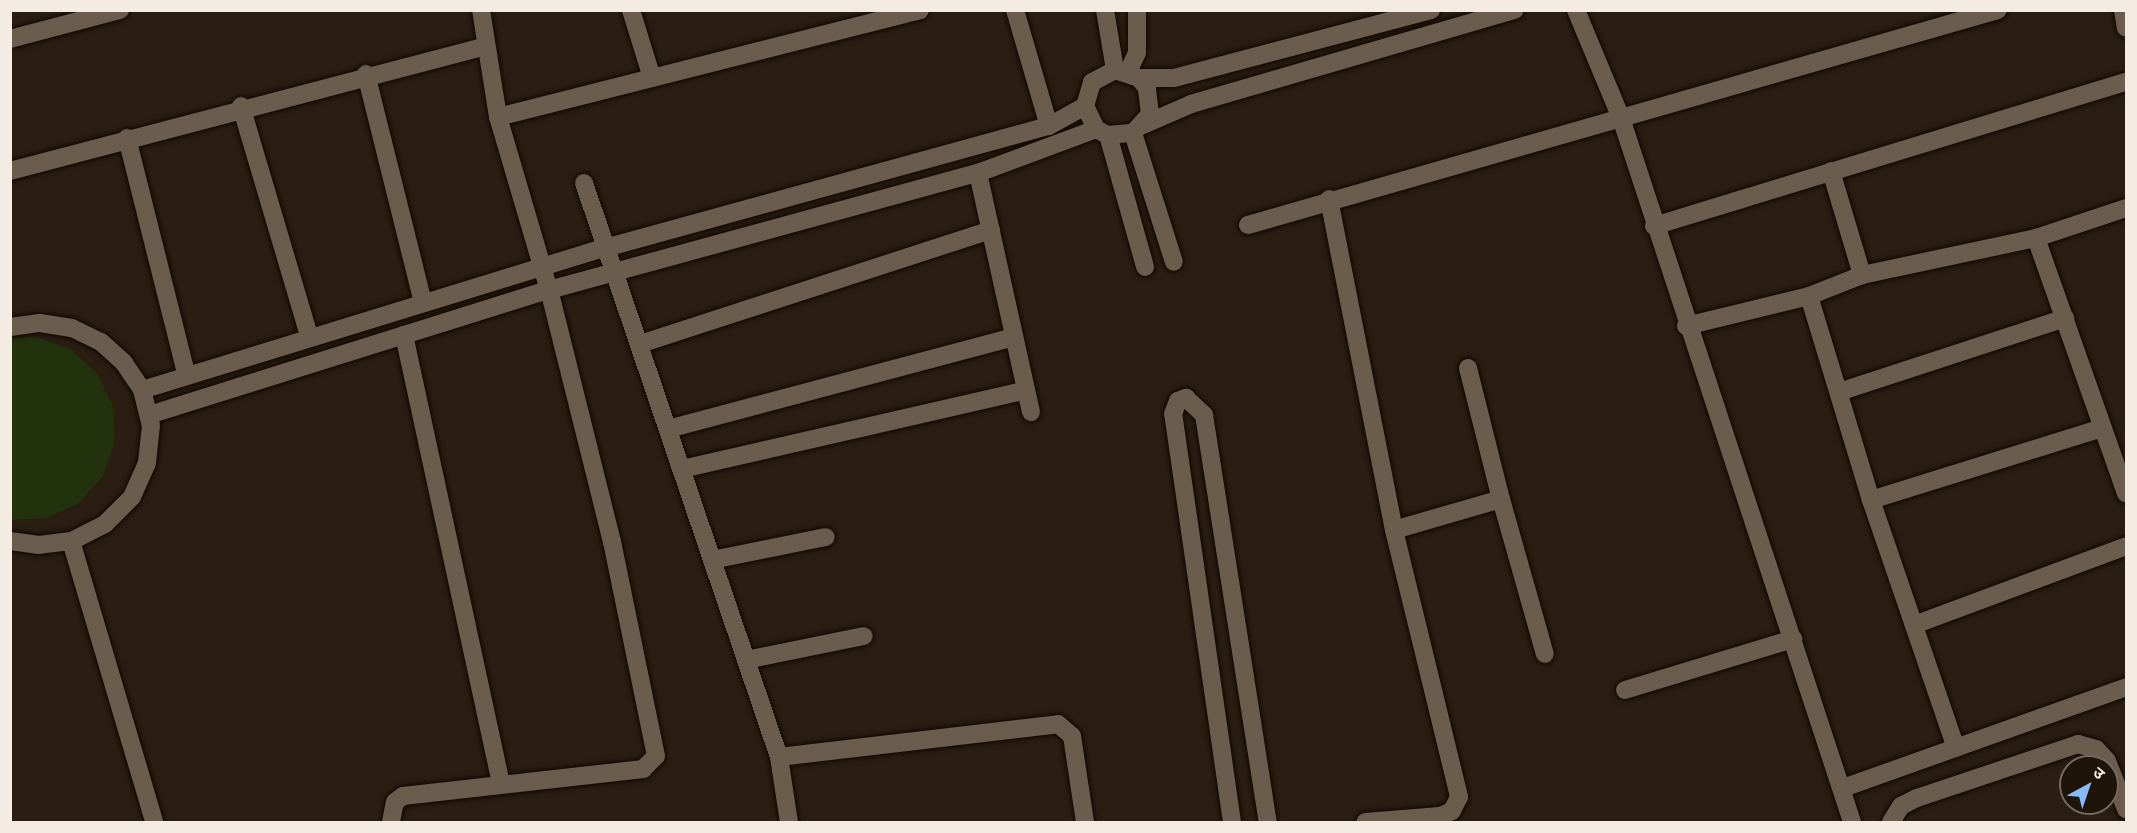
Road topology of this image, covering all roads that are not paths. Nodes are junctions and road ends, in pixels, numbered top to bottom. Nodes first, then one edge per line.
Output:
1 (120, 10) edge
2 (481, 10) edge
3 (631, 10) edge
4 (920, 10) edge
5 (1015, 10) edge
6 (1105, 10) edge
7 (1137, 10) edge
8 (1515, 10) edge
9 (1576, 10) edge
10 (1998, 10) edge
11 (2123, 10) edge
12 (1429, 11) edge
13 (100, 13) edge
14 (2127, 28) edge
15 (10, 39) edge
16 (485, 46) junction
17 (1127, 73) junction
18 (366, 75) junction
19 (652, 78) junction
20 (2127, 82) edge
21 (241, 106) junction
22 (1085, 106) junction
23 (498, 117) junction
24 (1621, 118) junction
25 (1049, 126) junction
26 (1138, 129) junction
27 (1102, 132) junction
28 (127, 138) junction
29 (10, 171) edge
30 (1831, 171) junction
31 (978, 173) junction
32 (584, 183) dead end
33 (1329, 199) junction
34 (2127, 208) edge
35 (1248, 225) dead end
36 (1654, 226) junction
37 (991, 230) junction
38 (2036, 238) junction
39 (605, 248) junction
40 (1174, 262) dead end
41 (542, 267) junction
42 (1145, 267) dead end
43 (616, 273) junction
44 (1862, 275) junction
45 (549, 290) junction
46 (1809, 296) junction
47 (423, 302) junction
48 (2066, 318) junction
49 (1686, 326) junction
50 (10, 327) edge
51 (309, 336) junction
52 (404, 336) junction
53 (1014, 337) junction
54 (640, 344) junction
55 (1468, 368) dead end
56 (186, 373) junction
57 (142, 390) junction
58 (1026, 390) junction
59 (1839, 392) junction
60 (1031, 412) dead end
61 (149, 415) junction
62 (2102, 428) junction
63 (668, 429) junction
64 (681, 469) junction
65 (2127, 494) edge
66 (1501, 499) junction
67 (1871, 500) junction
68 (1394, 531) junction
69 (826, 537) dead end
70 (10, 541) edge
71 (71, 541) junction
72 (2127, 546) edge
73 (712, 560) junction
74 (1914, 625) junction
75 (864, 636) dead end
76 (1792, 639) junction
77 (1545, 654) dead end
78 (746, 660) junction
79 (2127, 687) edge
80 (1624, 690) dead end
81 (1956, 748) junction
82 (779, 757) junction
83 (501, 784) junction
84 (1843, 788) junction
85 (2127, 809) edge
86 (154, 822) edge
87 (391, 822) edge
88 (789, 822) edge
89 (1085, 822) edge
90 (1232, 822) edge
91 (1268, 822) edge
92 (1365, 822) edge
93 (1852, 822) edge
94 (1891, 822) edge

1 - 13 street
2 - 16 street
3 - 19 street
4 - 19 street
5 - 25 street
6 - 17 street
7 - 17 street
8 - 26 street
9 - 24 street
10 - 24 street
11 - 14 street
12 - 17 street
13 - 15 street
16 - 18 street
16 - 23 street
17 - 22 street
17 - 26 street
18 - 21 street
18 - 47 street
19 - 23 street
20 - 30 street
21 - 28 street
21 - 51 street
22 - 25 street
22 - 27 street
23 - 41 street
24 - 33 street
24 - 36 street
25 - 39 street
26 - 27 street
26 - 40 street
27 - 31 street
27 - 42 street
28 - 29 street
28 - 56 street
30 - 36 street
30 - 44 street
31 - 37 street
31 - 43 street
32 - 39 street
33 - 35 street
33 - 68 street
34 - 38 street
36 - 49 street
37 - 53 street
37 - 54 street
38 - 44 street
38 - 48 street
39 - 41 street
39 - 43 street
41 - 45 street
41 - 47 street
43 - 45 street
43 - 54 street
44 - 46 street
45 - 52 street
45 - 83 street
46 - 49 street
46 - 59 street
47 - 51 street
48 - 59 street
48 - 62 street
49 - 76 street
50 - 57 street
51 - 56 street
52 - 61 street
52 - 83 street
53 - 58 street
53 - 63 street
54 - 63 street
55 - 66 street
56 - 57 street
57 - 61 street
58 - 60 street
58 - 64 street
59 - 67 street
61 - 71 street
62 - 65 street
62 - 67 street
63 - 64 street
64 - 73 street
66 - 68 street
66 - 77 street
67 - 74 street
68 - 92 street
69 - 73 street
70 - 71 street
71 - 86 street
72 - 74 street
73 - 78 street
74 - 81 street
75 - 78 street
76 - 80 street
76 - 84 street
78 - 82 street
79 - 81 street
81 - 84 street
82 - 88 street
82 - 89 street
83 - 87 street
84 - 93 street
85 - 94 street
90 - 91 street

